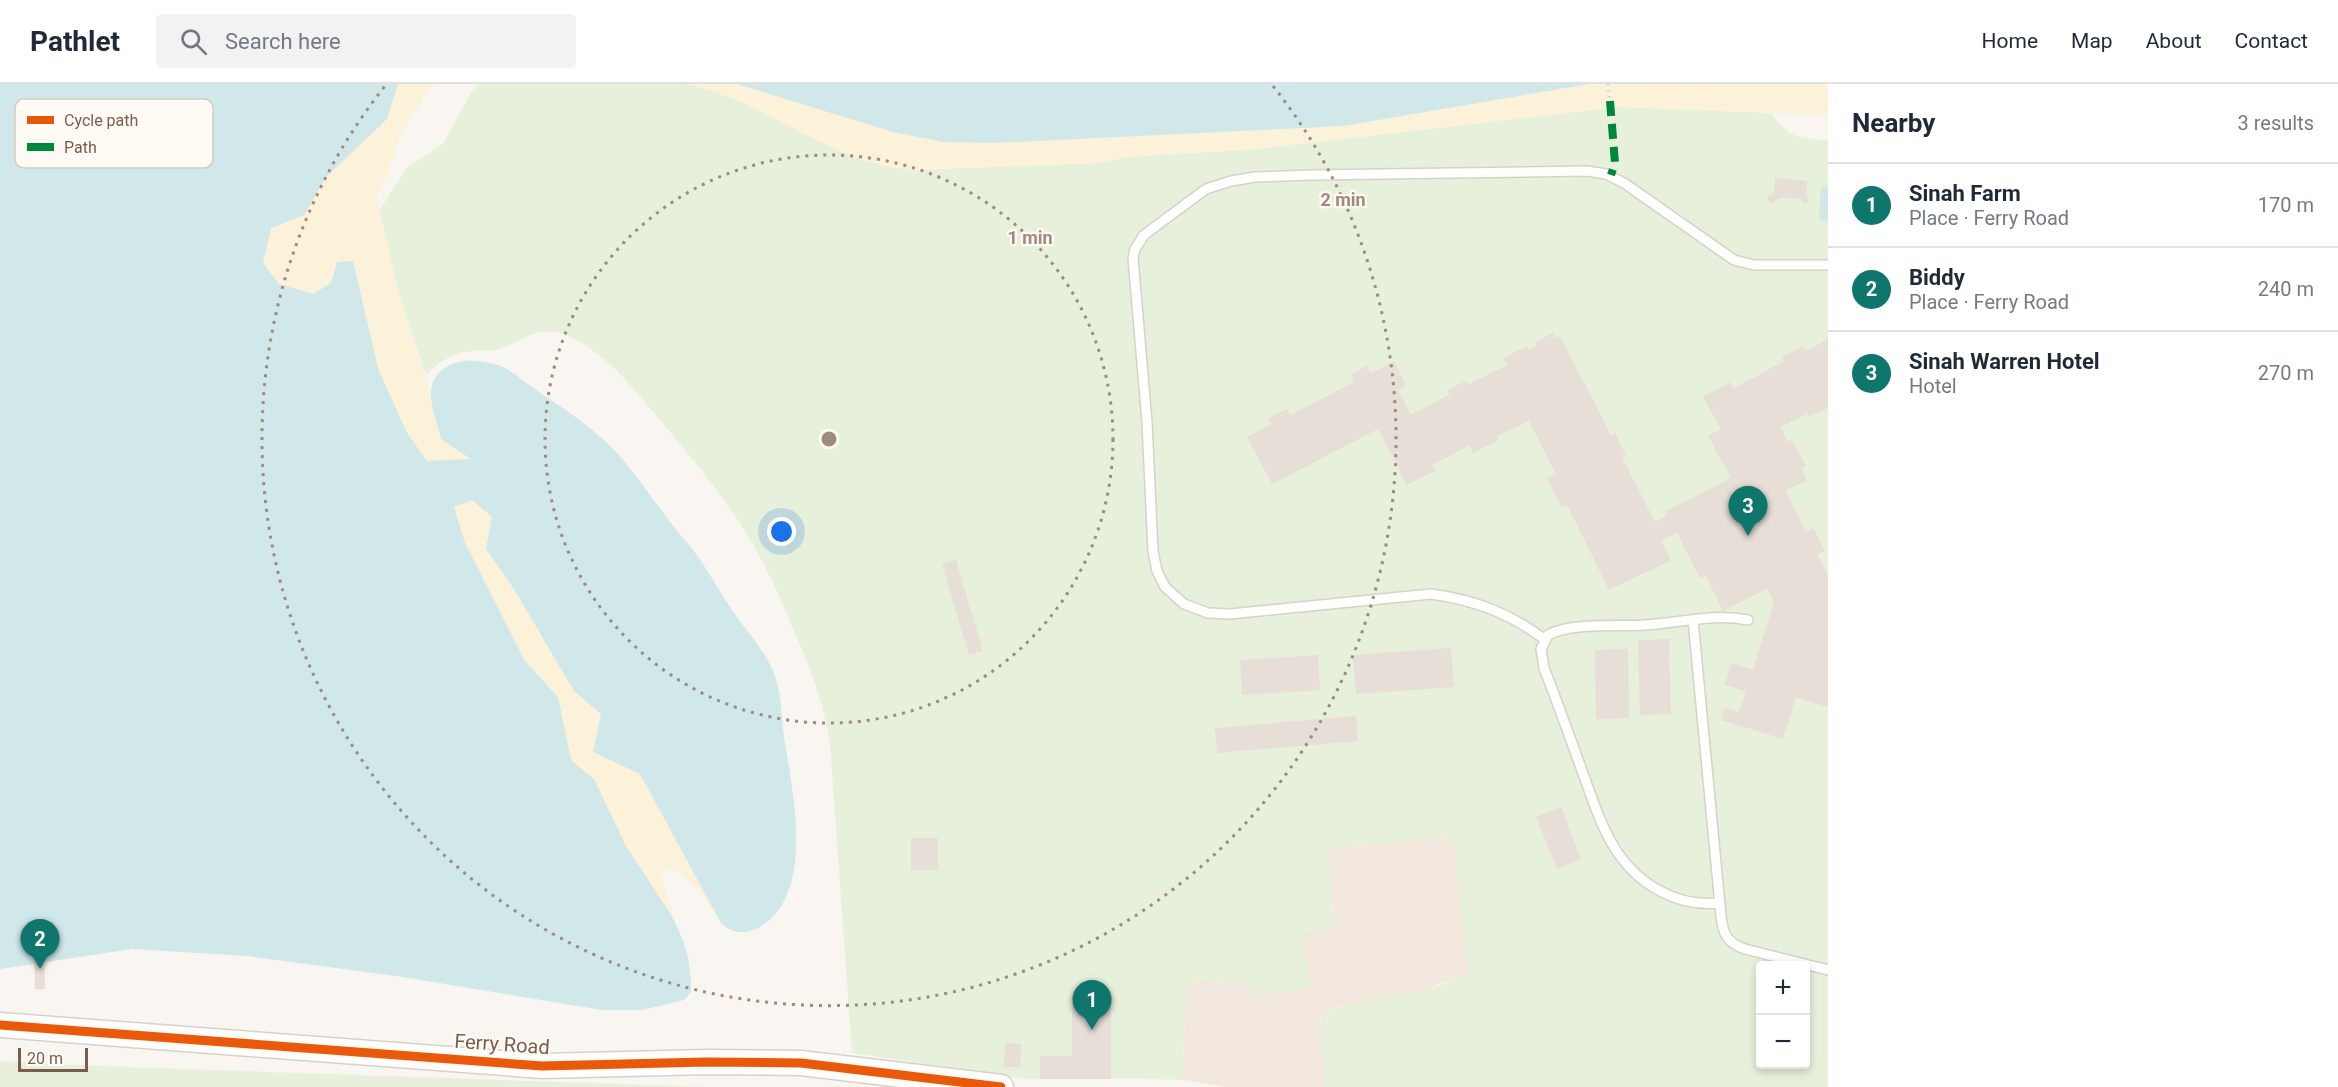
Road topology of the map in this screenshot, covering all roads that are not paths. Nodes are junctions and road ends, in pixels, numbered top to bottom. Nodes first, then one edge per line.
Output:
1 (1828, 265) edge
2 (1693, 620) junction
3 (1748, 620) dead end
4 (1544, 639) junction
5 (1719, 903) junction
6 (1828, 970) edge
7 (0, 1024) edge
8 (1001, 1087) edge

1 - 4 lane
2 - 3 lane
2 - 4 lane
2 - 5 lane
4 - 5 lane
5 - 6 lane
7 - 8 street, Ferry Road

